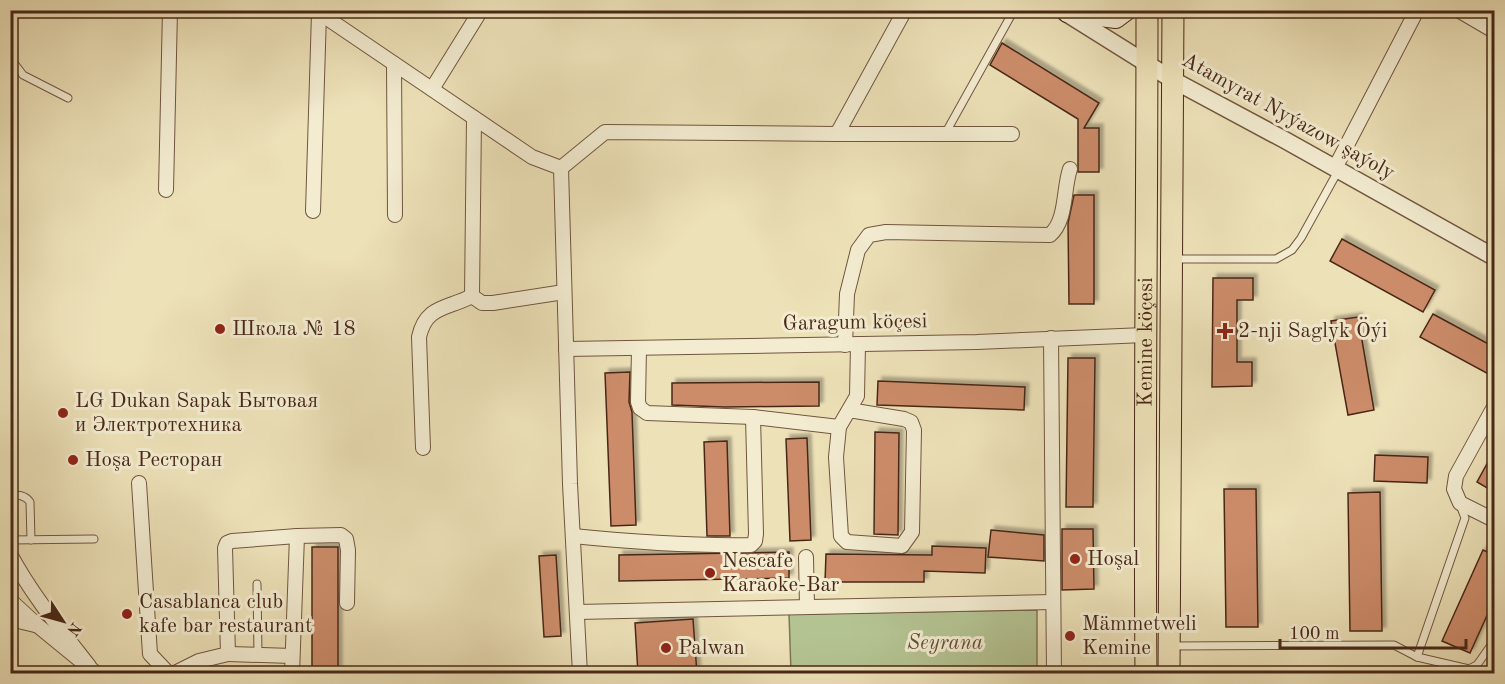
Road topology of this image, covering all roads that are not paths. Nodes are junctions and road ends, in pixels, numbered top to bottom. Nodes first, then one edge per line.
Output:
1 (170, 10) edge
2 (905, 10) edge
3 (1014, 10) edge
4 (1128, 10) edge
5 (1147, 10) edge
6 (1173, 10) edge
7 (1417, 10) edge
8 (1458, 10) edge
9 (317, 12) edge
10 (478, 12) edge
11 (1065, 12) edge
12 (1494, 31) edge
13 (10, 58) edge
14 (394, 64) junction
15 (1147, 64) junction
16 (1173, 80) junction
17 (432, 89) junction
18 (68, 98) dead end
19 (474, 118) junction
20 (837, 134) junction
21 (945, 134) junction
22 (1012, 134) dead end
23 (561, 168) junction
24 (1070, 169) dead end
25 (1337, 169) junction
26 (166, 190) dead end
27 (313, 210) dead end
28 (395, 215) dead end
29 (1494, 257) edge
30 (1172, 259) junction
31 (564, 292) junction
32 (472, 296) junction
33 (1145, 335) junction
34 (1172, 335) junction
35 (1051, 338) junction
36 (851, 344) junction
37 (639, 348) junction
38 (566, 349) junction
39 (1494, 406) edge
40 (849, 410) junction
41 (753, 417) junction
42 (839, 427) junction
43 (423, 448) dead end
44 (139, 483) dead end
45 (10, 495) edge
46 (1460, 503) junction
47 (1494, 520) edge
48 (297, 536) junction
49 (573, 536) junction
50 (93, 539) dead end
51 (10, 540) edge
52 (31, 540) junction
53 (10, 554) edge
54 (806, 557) dead end
55 (257, 584) dead end
56 (10, 600) edge
57 (1053, 602) junction
58 (347, 603) dead end
59 (807, 606) junction
60 (577, 612) junction
61 (10, 619) edge
62 (37, 625) junction
63 (1494, 640) edge
64 (1170, 645) junction
65 (1146, 648) junction
66 (228, 654) junction
67 (258, 655) junction
68 (292, 656) junction
69 (1417, 657) junction
70 (93, 670) edge
71 (168, 674) edge
72 (173, 674) edge
73 (292, 674) edge
74 (580, 674) edge
75 (1054, 674) edge
76 (1146, 674) edge
77 (1169, 674) edge

1 - 26 street
2 - 20 street
3 - 21 lane
4 - 11 main road
5 - 15 main road, Kemine köçesi
6 - 16 main road, Kemine köçesi
7 - 25 street
8 - 12 street
9 - 14 street
9 - 27 street
10 - 17 street
11 - 15 street, Atamyrat Nyýazow şaýoly
13 - 18 lane
14 - 17 street
14 - 28 street
15 - 16 street, Atamyrat Nyýazow şaýoly
15 - 33 main road, Kemine köçesi
16 - 25 street, Atamyrat Nyýazow şaýoly
16 - 30 main road, Kemine köçesi
17 - 19 street
19 - 23 street
19 - 32 street
20 - 21 street
20 - 23 street
21 - 22 street
23 - 31 street
24 - 36 street
25 - 29 street, Atamyrat Nyýazow şaýoly
25 - 30 lane
30 - 34 main road, Kemine köçesi
31 - 32 street
31 - 38 street
32 - 43 street
33 - 34 main road
33 - 35 street, Garagum köçesi
33 - 65 main road, Kemine köçesi
34 - 64 main road, Kemine köçesi
35 - 36 street, Garagum köçesi
35 - 57 street
36 - 37 street, Garagum köçesi
36 - 40 street
37 - 38 street, Garagum köçesi
37 - 41 street
38 - 49 street
39 - 46 street
40 - 42 street
40 - 42 street
41 - 42 street
41 - 49 street
44 - 71 street
45 - 52 lane
46 - 47 street
46 - 69 lane
48 - 58 street
48 - 66 street
48 - 68 street
49 - 60 street
50 - 52 lane
51 - 52 lane
53 - 70 street
54 - 59 street
55 - 67 lane
56 - 62 street
57 - 59 street
57 - 75 street
59 - 60 street
60 - 74 street
61 - 62 street
62 - 70 street
63 - 69 lane
64 - 65 main road
64 - 69 lane
64 - 77 main road, Kemine köçesi
65 - 76 main road, Kemine köçesi
66 - 67 street
66 - 72 street
67 - 68 street
68 - 73 street

